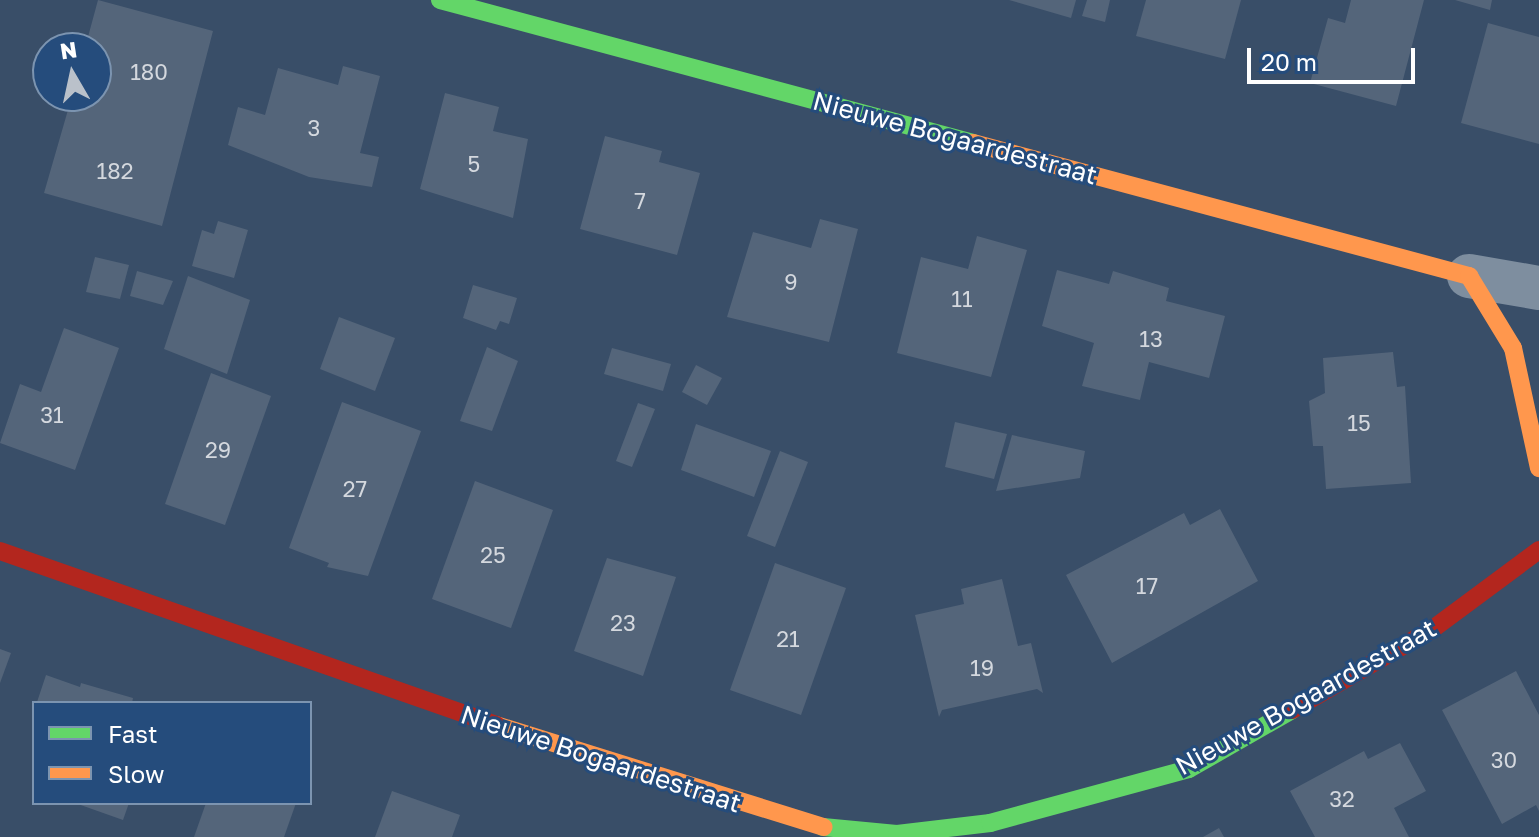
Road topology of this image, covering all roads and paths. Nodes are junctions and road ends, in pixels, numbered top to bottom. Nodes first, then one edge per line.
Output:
1 (440, 0) edge
2 (1469, 276) junction
3 (1539, 288) edge
4 (1539, 468) edge
5 (1539, 550) edge
6 (0, 551) edge

1 - 2 street, Nieuwe Bogaardestraat
2 - 3 street, Nieuwe Bogaardestraat
2 - 4 street
5 - 6 street, Nieuwe Bogaardestraat

